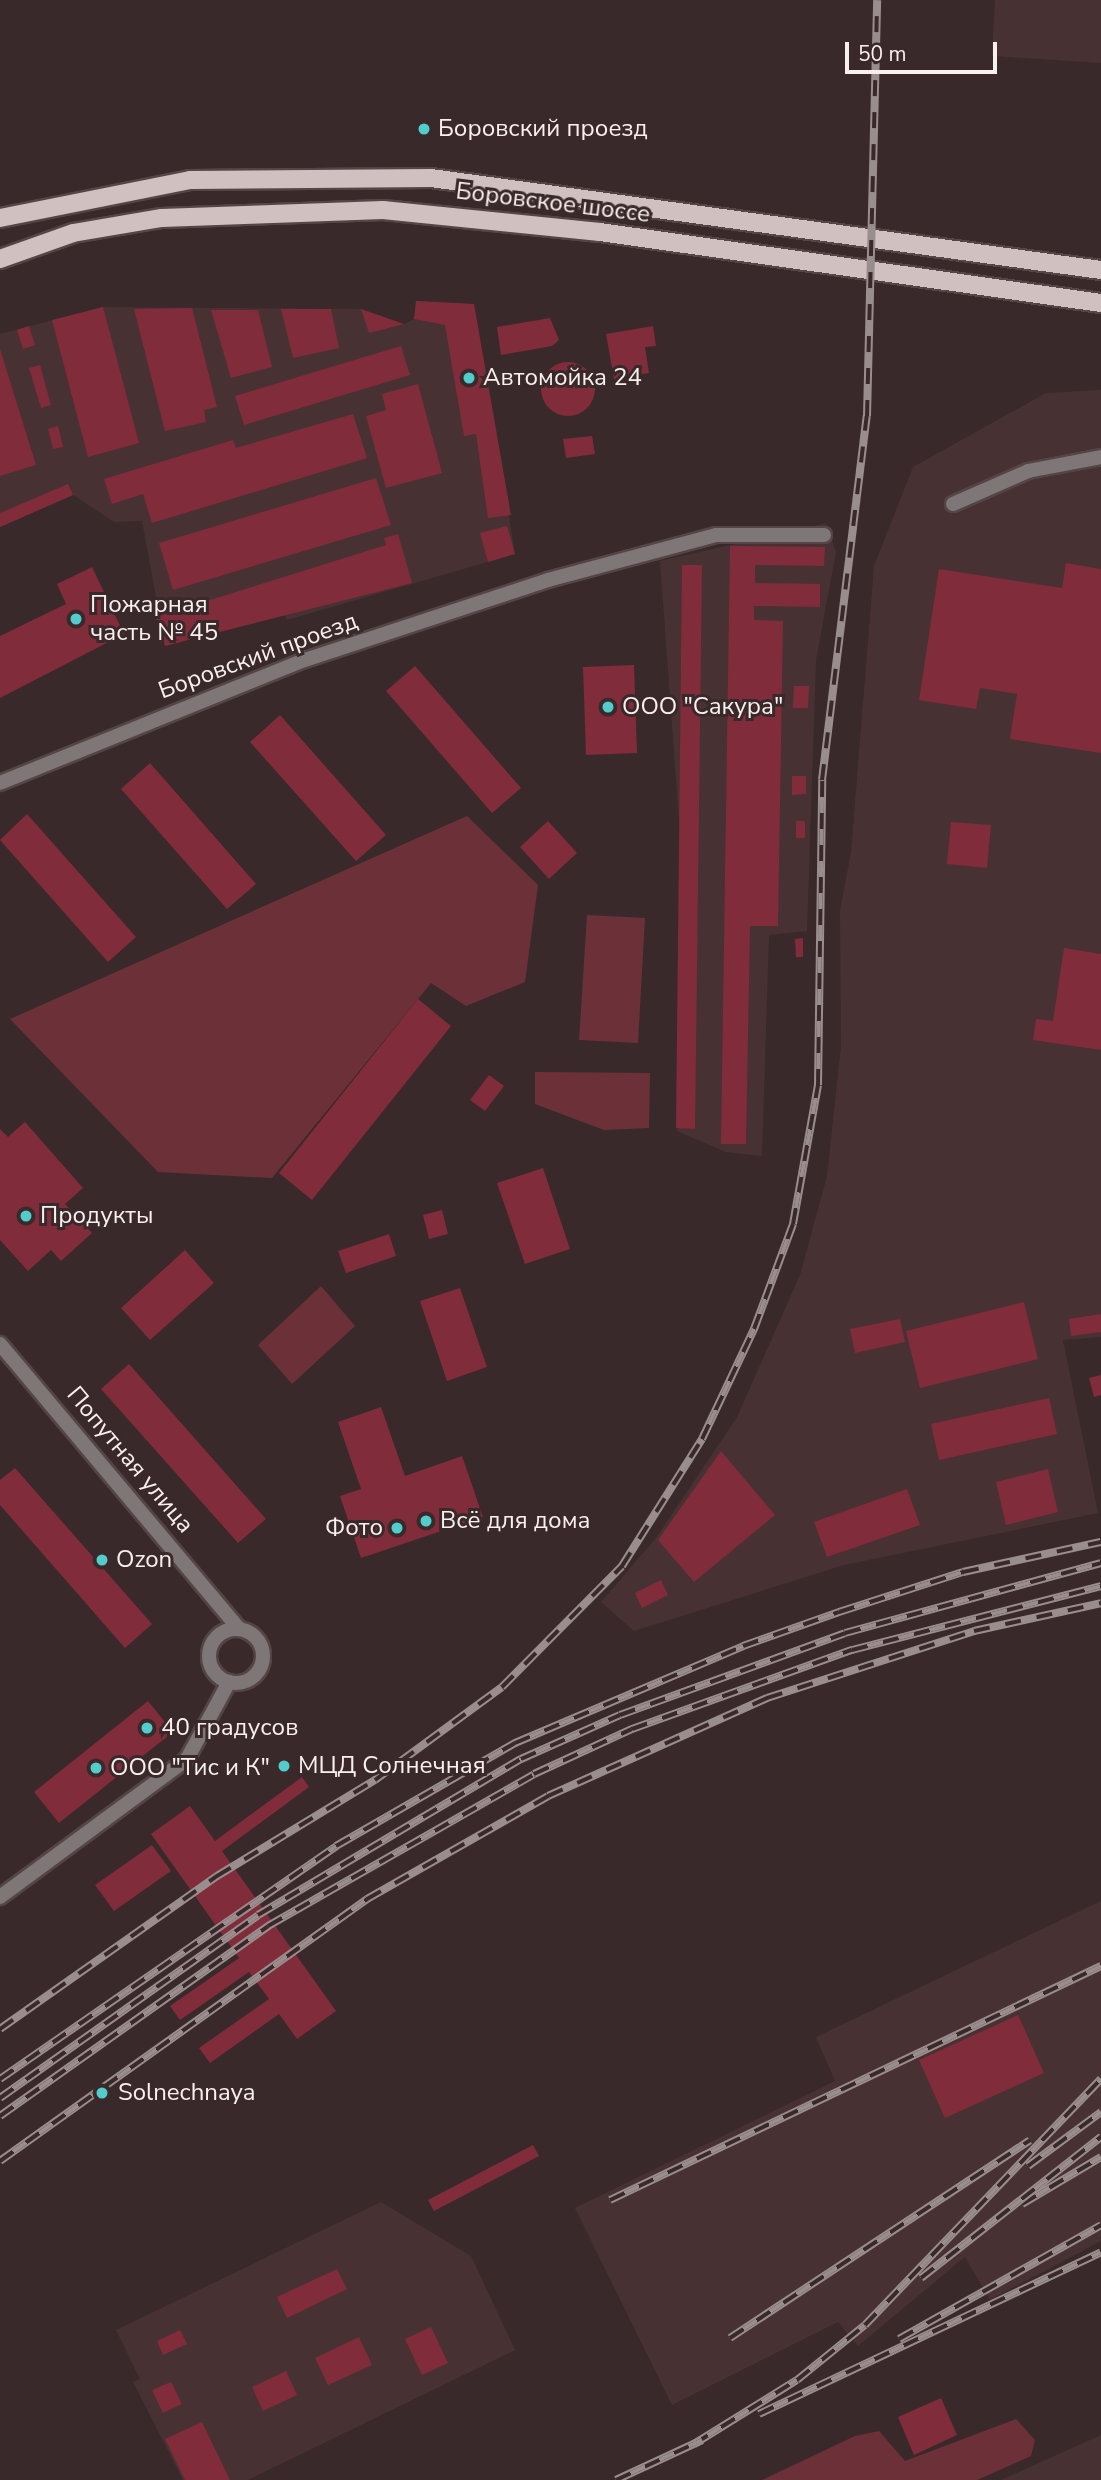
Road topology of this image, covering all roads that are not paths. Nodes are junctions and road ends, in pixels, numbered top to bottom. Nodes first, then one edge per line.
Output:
1 (0, 218) edge
2 (0, 259) edge
3 (1101, 270) edge
4 (1101, 303) edge
5 (1101, 457) edge
6 (953, 504) dead end
7 (824, 535) dead end
8 (0, 783) edge
9 (0, 1344) edge
10 (224, 1606) junction
11 (239, 1629) junction
12 (214, 1639) junction
13 (229, 1682) junction
14 (0, 1897) edge

1 - 3 main road, Боровское шоссе
2 - 4 main road, Боровское шоссе
5 - 6 street
7 - 8 street, Боровский проезд
9 - 10 street, Попутная улица
10 - 11 street, Попутная улица
10 - 12 street
11 - 12 street
11 - 13 street
12 - 13 street
13 - 14 street

